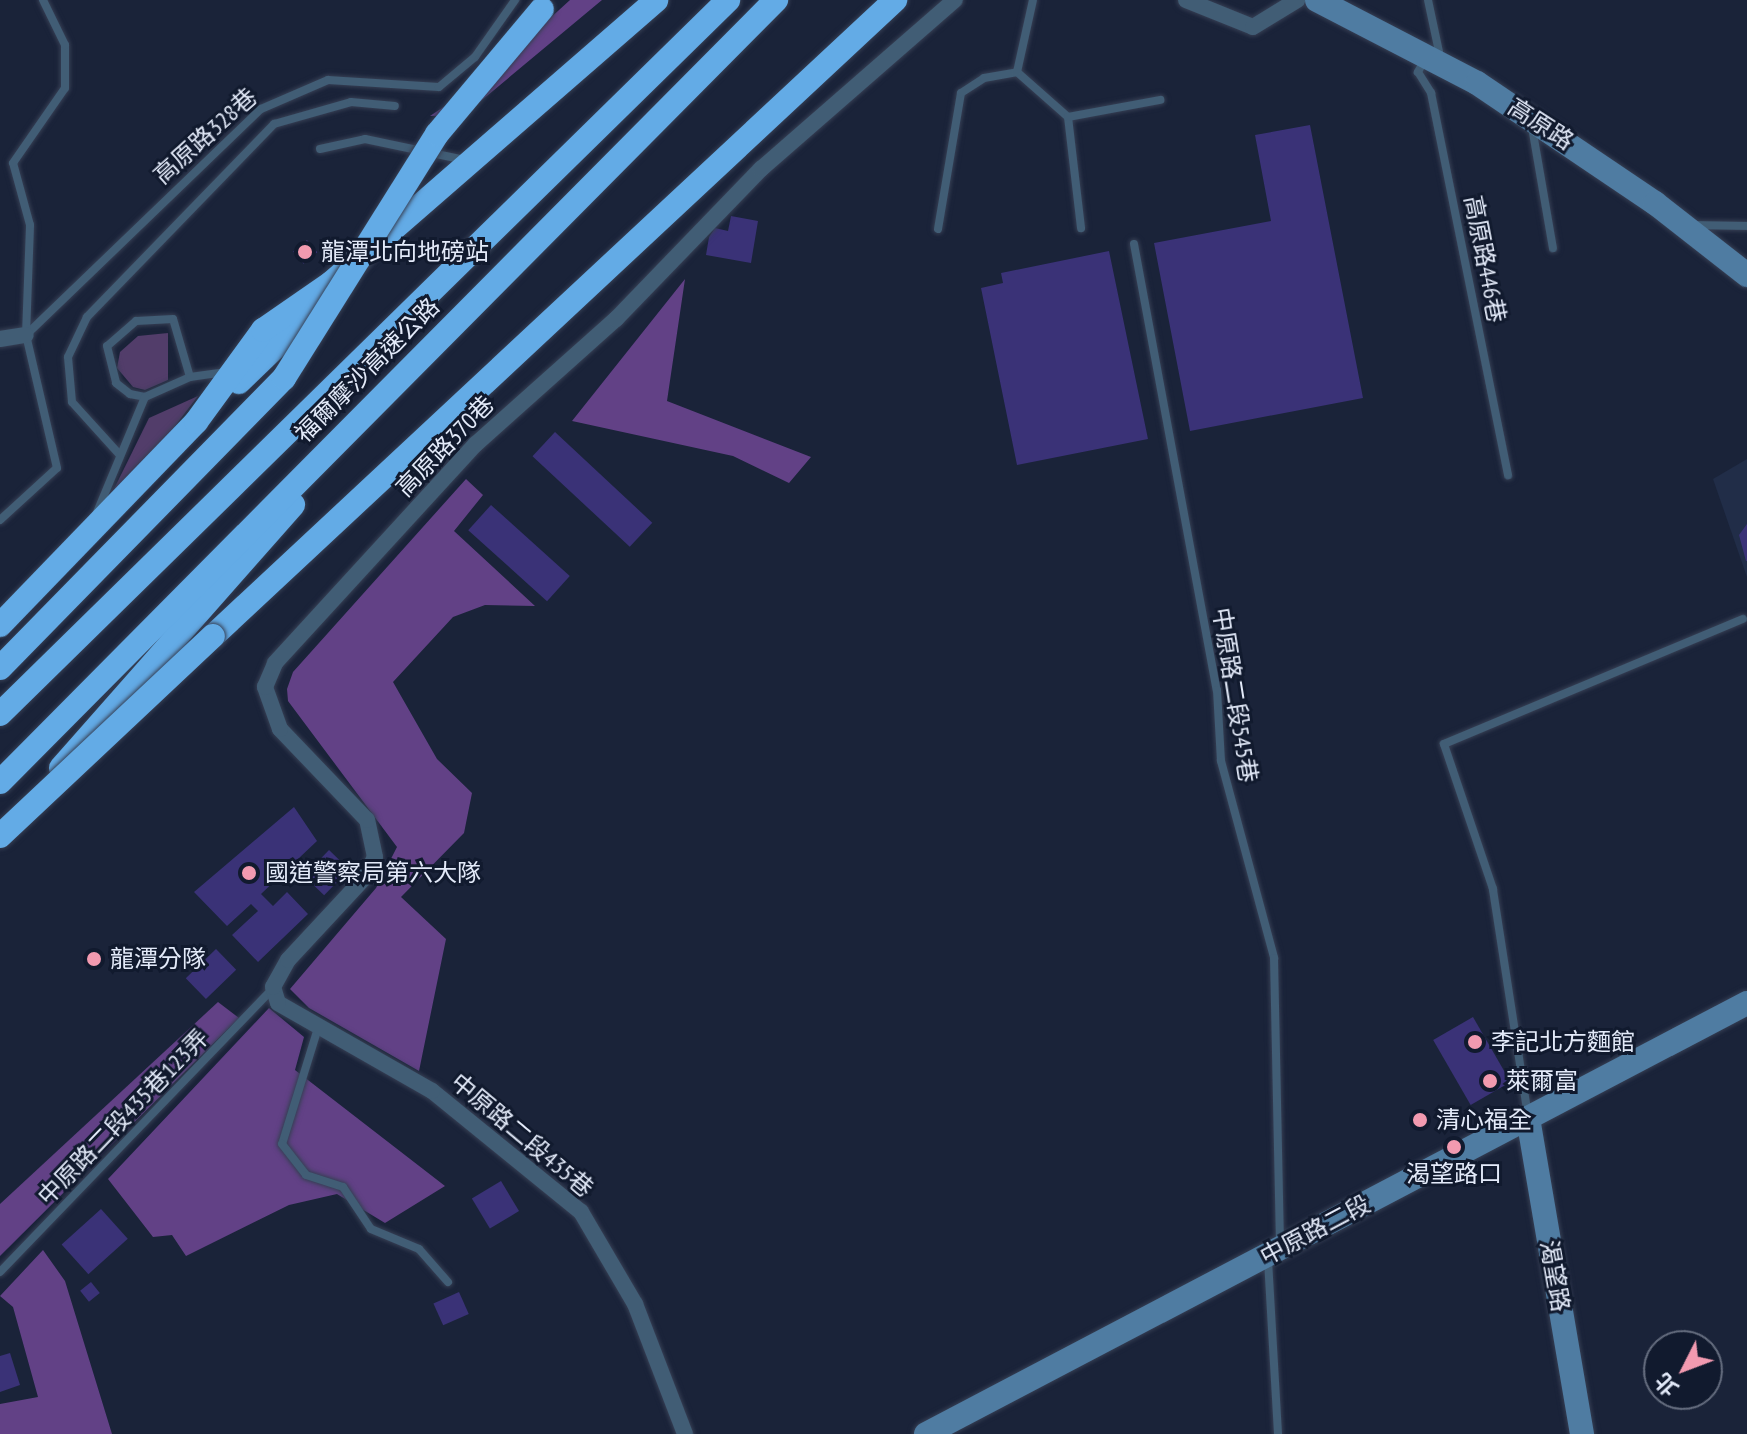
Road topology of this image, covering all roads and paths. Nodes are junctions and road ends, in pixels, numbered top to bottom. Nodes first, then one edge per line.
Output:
1 (43, 0) edge
2 (515, 0) edge
3 (656, 0) edge
4 (728, 0) edge
5 (776, 0) edge
6 (895, 0) edge
7 (955, 0) edge
8 (1033, 0) edge
9 (1186, 0) edge
10 (1297, 0) edge
11 (1317, 0) edge
12 (1428, 0) edge
13 (547, 4) edge
14 (1434, 61) junction
15 (1017, 72) junction
16 (1160, 100) dead end
17 (395, 106) dead end
18 (1068, 117) junction
19 (1531, 118) junction
20 (320, 149) dead end
21 (415, 151) junction
22 (474, 161) junction
23 (424, 189) junction
24 (399, 223) junction
25 (1683, 225) junction
26 (1747, 226) edge
27 (1081, 228) dead end
28 (938, 229) dead end
29 (1134, 244) dead end
30 (1553, 248) dead end
31 (1747, 275) edge
32 (26, 335) junction
33 (0, 339) edge
34 (230, 372) junction
35 (190, 377) junction
36 (145, 397) junction
37 (342, 435) junction
38 (172, 445) junction
39 (119, 454) junction
40 (1508, 475) dead end
41 (0, 520) edge
42 (94, 526) junction
43 (1743, 619) dead end
44 (0, 625) edge
45 (0, 668) edge
46 (0, 714) edge
47 (0, 782) edge
48 (0, 836) edge
49 (0, 845) edge
50 (273, 987) junction
51 (1747, 1003) edge
52 (318, 1028) junction
53 (1528, 1118) junction
54 (1274, 1252) junction
55 (0, 1272) edge
56 (448, 1282) dead end
57 (685, 1434) edge
58 (926, 1434) edge
59 (1278, 1434) edge
60 (1582, 1434) edge

1 - 32 lane
2 - 32 lane, 高原路328巷
3 - 22 highway
4 - 46 highway, 福爾摩沙高速公路
5 - 37 highway, 福爾摩沙高速公路
6 - 48 highway, bridge
7 - 50 street, 高原路370巷
8 - 15 lane
9 - 10 street
11 - 14 street, 高原路
12 - 14 lane
13 - 45 highway, bridge
14 - 19 street, 高原路
14 - 40 lane, 高原路446巷
15 - 18 lane
15 - 28 lane
16 - 18 lane
17 - 39 lane
18 - 27 lane
19 - 25 street, 高原路
19 - 30 lane
20 - 21 lane
21 - 22 lane
21 - 23 lane
22 - 23 highway
23 - 24 highway
24 - 34 highway
24 - 38 highway
25 - 26 lane
25 - 31 street, 高原路
29 - 54 lane, 中原路二段545巷
32 - 33 street
32 - 41 lane
34 - 35 lane
34 - 38 highway
35 - 36 lane
35 - 36 lane
36 - 39 lane
37 - 47 highway, 福爾摩沙高速公路
37 - 49 highway
38 - 42 highway
39 - 42 lane
42 - 44 highway
43 - 53 lane
50 - 52 street, 中原路二段435巷
50 - 55 lane, 中原路二段435巷123弄
51 - 53 street, 中原路二段
52 - 56 lane
52 - 57 street, 中原路二段435巷
53 - 54 street, 中原路二段
53 - 60 street, 渴望路
54 - 58 street, 中原路二段
54 - 59 lane, 中原路二段545巷

